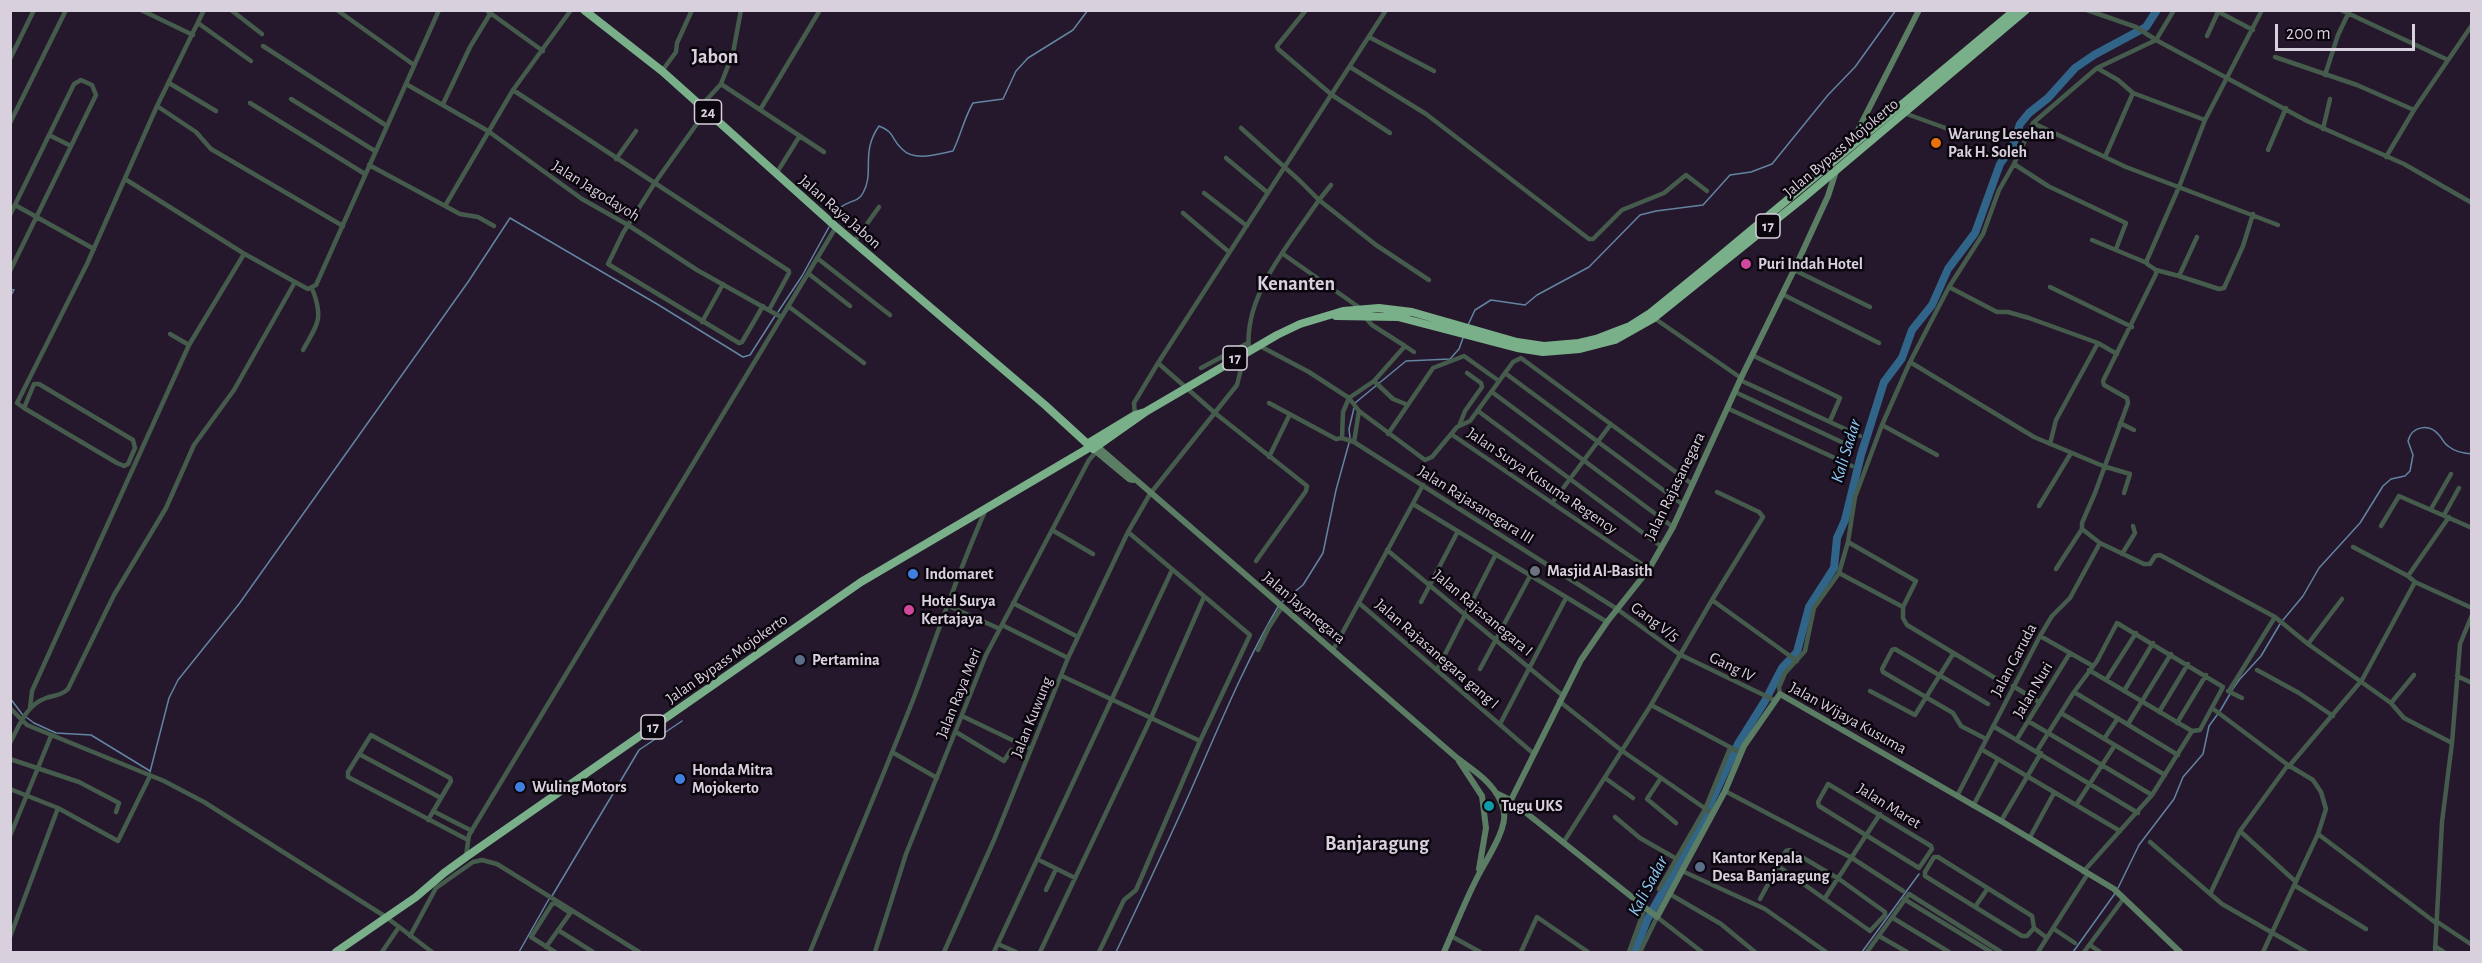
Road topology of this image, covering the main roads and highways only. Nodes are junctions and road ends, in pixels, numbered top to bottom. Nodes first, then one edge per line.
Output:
1 (584, 10) edge
2 (2015, 10) edge
3 (2026, 10) edge
4 (1852, 151) junction
5 (1475, 333) junction
6 (1147, 411) junction
7 (1089, 445) junction
8 (336, 952) edge

1 - 7 highway, Jalan Raya Jabon / 24
2 - 4 highway, Jalan Bypass Mojokerto / 17
3 - 4 highway, Jalan Bypass Mojokerto / 17
4 - 5 highway, Jalan Bypass Mojokerto / 17
4 - 5 highway, Jalan Bypass Mojokerto / 17
5 - 6 highway, Jalan Bypass Mojokerto / 17
6 - 7 highway, Jalan Bypass Mojokerto / 17
6 - 7 highway, Jalan Bypass Mojokerto / 17
7 - 8 highway, Jalan Bypass Mojokerto / 17

